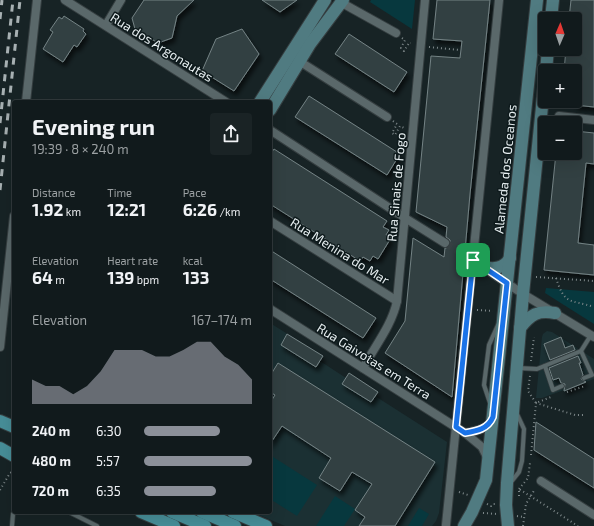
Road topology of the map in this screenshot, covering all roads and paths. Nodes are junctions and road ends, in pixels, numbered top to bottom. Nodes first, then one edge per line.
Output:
1 (37, 0) edge
2 (65, 0) edge
3 (121, 0) edge
4 (325, 0) edge
5 (425, 0) edge
6 (499, 0) edge
7 (537, 0) edge
8 (553, 0) edge
9 (342, 1) edge
10 (552, 12) edge
11 (106, 25) junction
12 (396, 33) dead end
13 (406, 40) dead end
14 (420, 46) junction
15 (460, 50) dead end
16 (299, 61) junction
17 (26, 100) edge
18 (223, 100) edge
19 (261, 100) edge
20 (272, 107) edge
21 (542, 108) edge
22 (387, 118) joint
23 (582, 119) edge
24 (594, 120) edge
25 (272, 131) edge
26 (413, 133) junction
27 (405, 218) junction
28 (272, 222) edge
29 (12, 235) edge
30 (445, 242) tunnel mouth
31 (465, 255) tunnel mouth
32 (510, 258) junction
33 (477, 263) junction
34 (534, 276) dead end
35 (556, 278) junction
36 (594, 282) edge
37 (507, 283) junction
38 (523, 294) junction
39 (397, 301) junction
40 (478, 304) dead end
41 (594, 307) edge
42 (468, 309) junction
43 (272, 310) edge
44 (477, 310) junction
45 (555, 313) junction
46 (499, 314) junction
47 (520, 328) junction
48 (592, 336) edge
49 (0, 347) edge
50 (581, 351) junction
51 (544, 366) junction
52 (364, 368) junction
53 (517, 368) junction
54 (584, 378) dead end
55 (562, 386) dead end
56 (536, 403) dead end
57 (493, 415) junction
58 (582, 416) dead end
59 (456, 427) junction
60 (465, 433) junction
61 (488, 464) junction
62 (12, 472) edge
63 (541, 481) joint
64 (450, 488) junction
65 (0, 490) edge
66 (459, 492) junction
67 (530, 496) junction
68 (472, 497) dead end
69 (458, 498) dead end
70 (503, 500) junction
71 (518, 501) dead end
72 (486, 504) dead end
73 (472, 512) junction
74 (13, 514) edge
75 (73, 514) edge
76 (146, 514) edge
77 (177, 514) edge
78 (207, 514) edge
79 (238, 514) edge
80 (594, 515) edge
81 (524, 517) junction
82 (507, 521) edge
83 (446, 525) dead end
84 (12, 526) edge
85 (97, 526) edge
86 (174, 526) edge
87 (205, 526) edge
88 (235, 526) edge
89 (266, 526) edge
90 (464, 526) edge
91 (523, 526) edge
92 (578, 526) edge

1 - 17 street
2 - 11 street, Rua dos Argonautas
3 - 11 street
4 - 19 main road
5 - 14 street, Rua Sinais de Fogo
6 - 33 street, Alameda dos Oceanos
7 - 32 main road, Alameda dos Oceanos
8 - 10 main road
9 - 12 street
9 - 16 main road
11 - 18 street, Rua dos Argonautas
13 - 14 path
14 - 15 path
14 - 26 street, Rua Sinais de Fogo
16 - 20 main road
16 - 22 street
21 - 38 main road
22 - 26 path
23 - 24 street
25 - 27 street
26 - 27 street, Rua Sinais de Fogo
27 - 30 street
27 - 39 street, Rua Sinais de Fogo
28 - 39 street, Rua Menina do Mar
29 - 49 street
31 - 33 street
32 - 33 main road
32 - 37 main road, Alameda dos Oceanos
33 - 37 street
33 - 42 street, Alameda dos Oceanos
34 - 35 path
35 - 36 path
35 - 41 path
37 - 38 street
37 - 46 main road, Alameda dos Oceanos
38 - 45 street
38 - 47 main road
39 - 52 street, Rua Sinais de Fogo
40 - 44 path
42 - 44 path
42 - 59 street, Alameda dos Oceanos
43 - 52 street, Rua Gaivotas em Terra
44 - 46 path
45 - 47 main road
45 - 48 street
46 - 57 main road, Alameda dos Oceanos
47 - 53 main road
48 - 50 lane
50 - 51 lane
50 - 54 lane
51 - 53 lane
51 - 55 lane
52 - 59 street, Rua Gaivotas em Terra
53 - 70 main road
56 - 58 path
57 - 60 street
57 - 61 main road, Alameda dos Oceanos
59 - 60 street, Rua Gaivotas em Terra
59 - 64 street, Alameda dos Oceanos
60 - 61 street, Rua Gaivotas em Terra
61 - 73 main road, Alameda dos Oceanos
62 - 65 path
63 - 67 path
63 - 80 street
64 - 66 path
64 - 83 street, Alameda dos Oceanos
66 - 68 path
66 - 69 path
67 - 71 path
67 - 81 path
67 - 92 path
70 - 72 path
70 - 82 main road
73 - 82 path
73 - 90 main road, Alameda dos Oceanos
74 - 84 lane
75 - 85 lane
76 - 86 main road
77 - 87 main road
78 - 88 main road
79 - 89 main road
81 - 82 path
81 - 91 path

